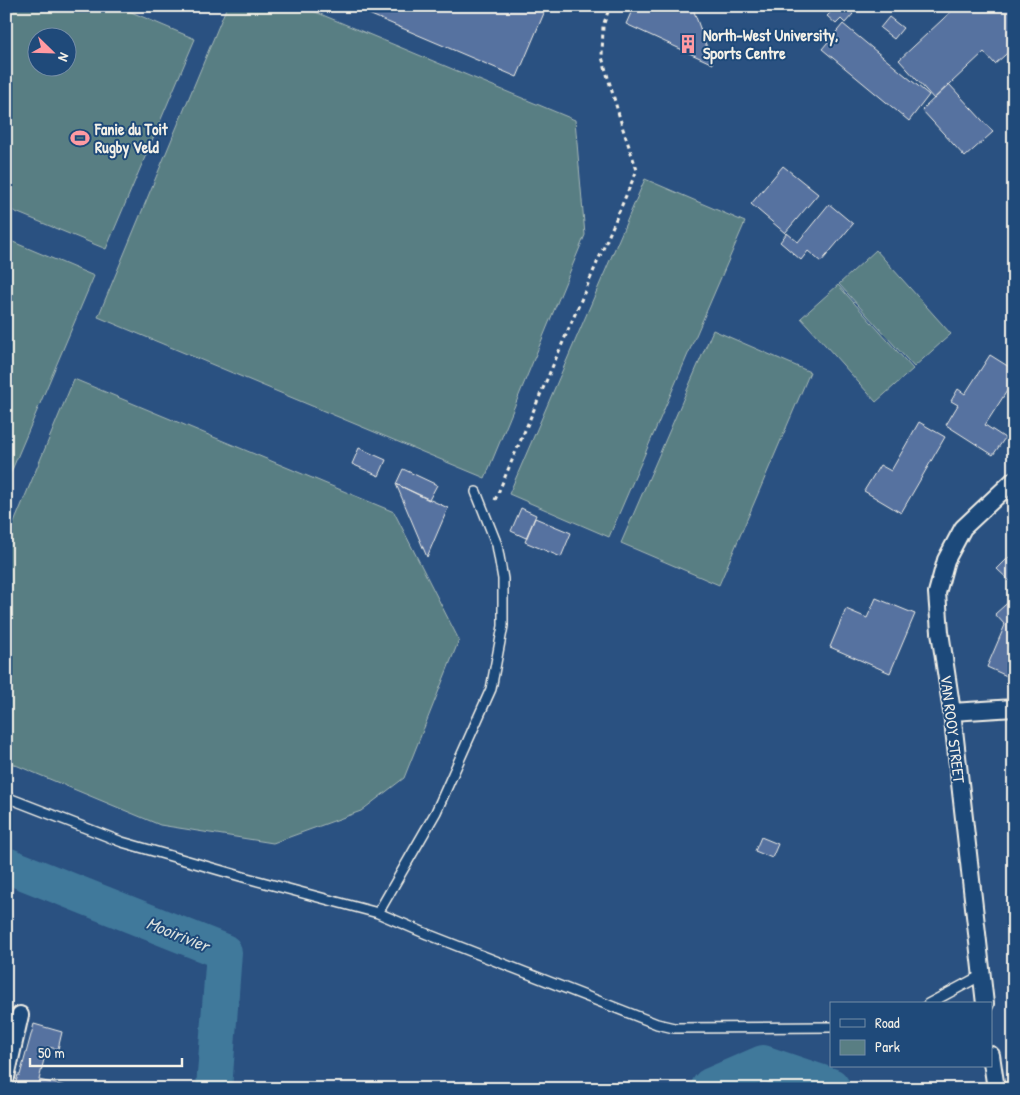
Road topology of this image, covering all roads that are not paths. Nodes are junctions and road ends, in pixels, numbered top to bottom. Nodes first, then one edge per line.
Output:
1 (1014, 480) edge
2 (476, 492) dead end
3 (1014, 708) edge
4 (952, 712) junction
5 (6, 797) edge
6 (378, 913) junction
7 (982, 975) junction
8 (932, 1002) edge
9 (986, 1002) edge
10 (20, 1015) dead end
11 (830, 1027) edge
12 (992, 1062) edge
13 (6, 1077) edge
14 (996, 1089) edge

1 - 4 street, VAN ROOY STREET
2 - 6 lane
3 - 4 street
4 - 7 street, VAN ROOY STREET
5 - 6 lane
6 - 11 lane
7 - 8 lane
7 - 9 street, VAN ROOY STREET
10 - 13 street
12 - 14 street

